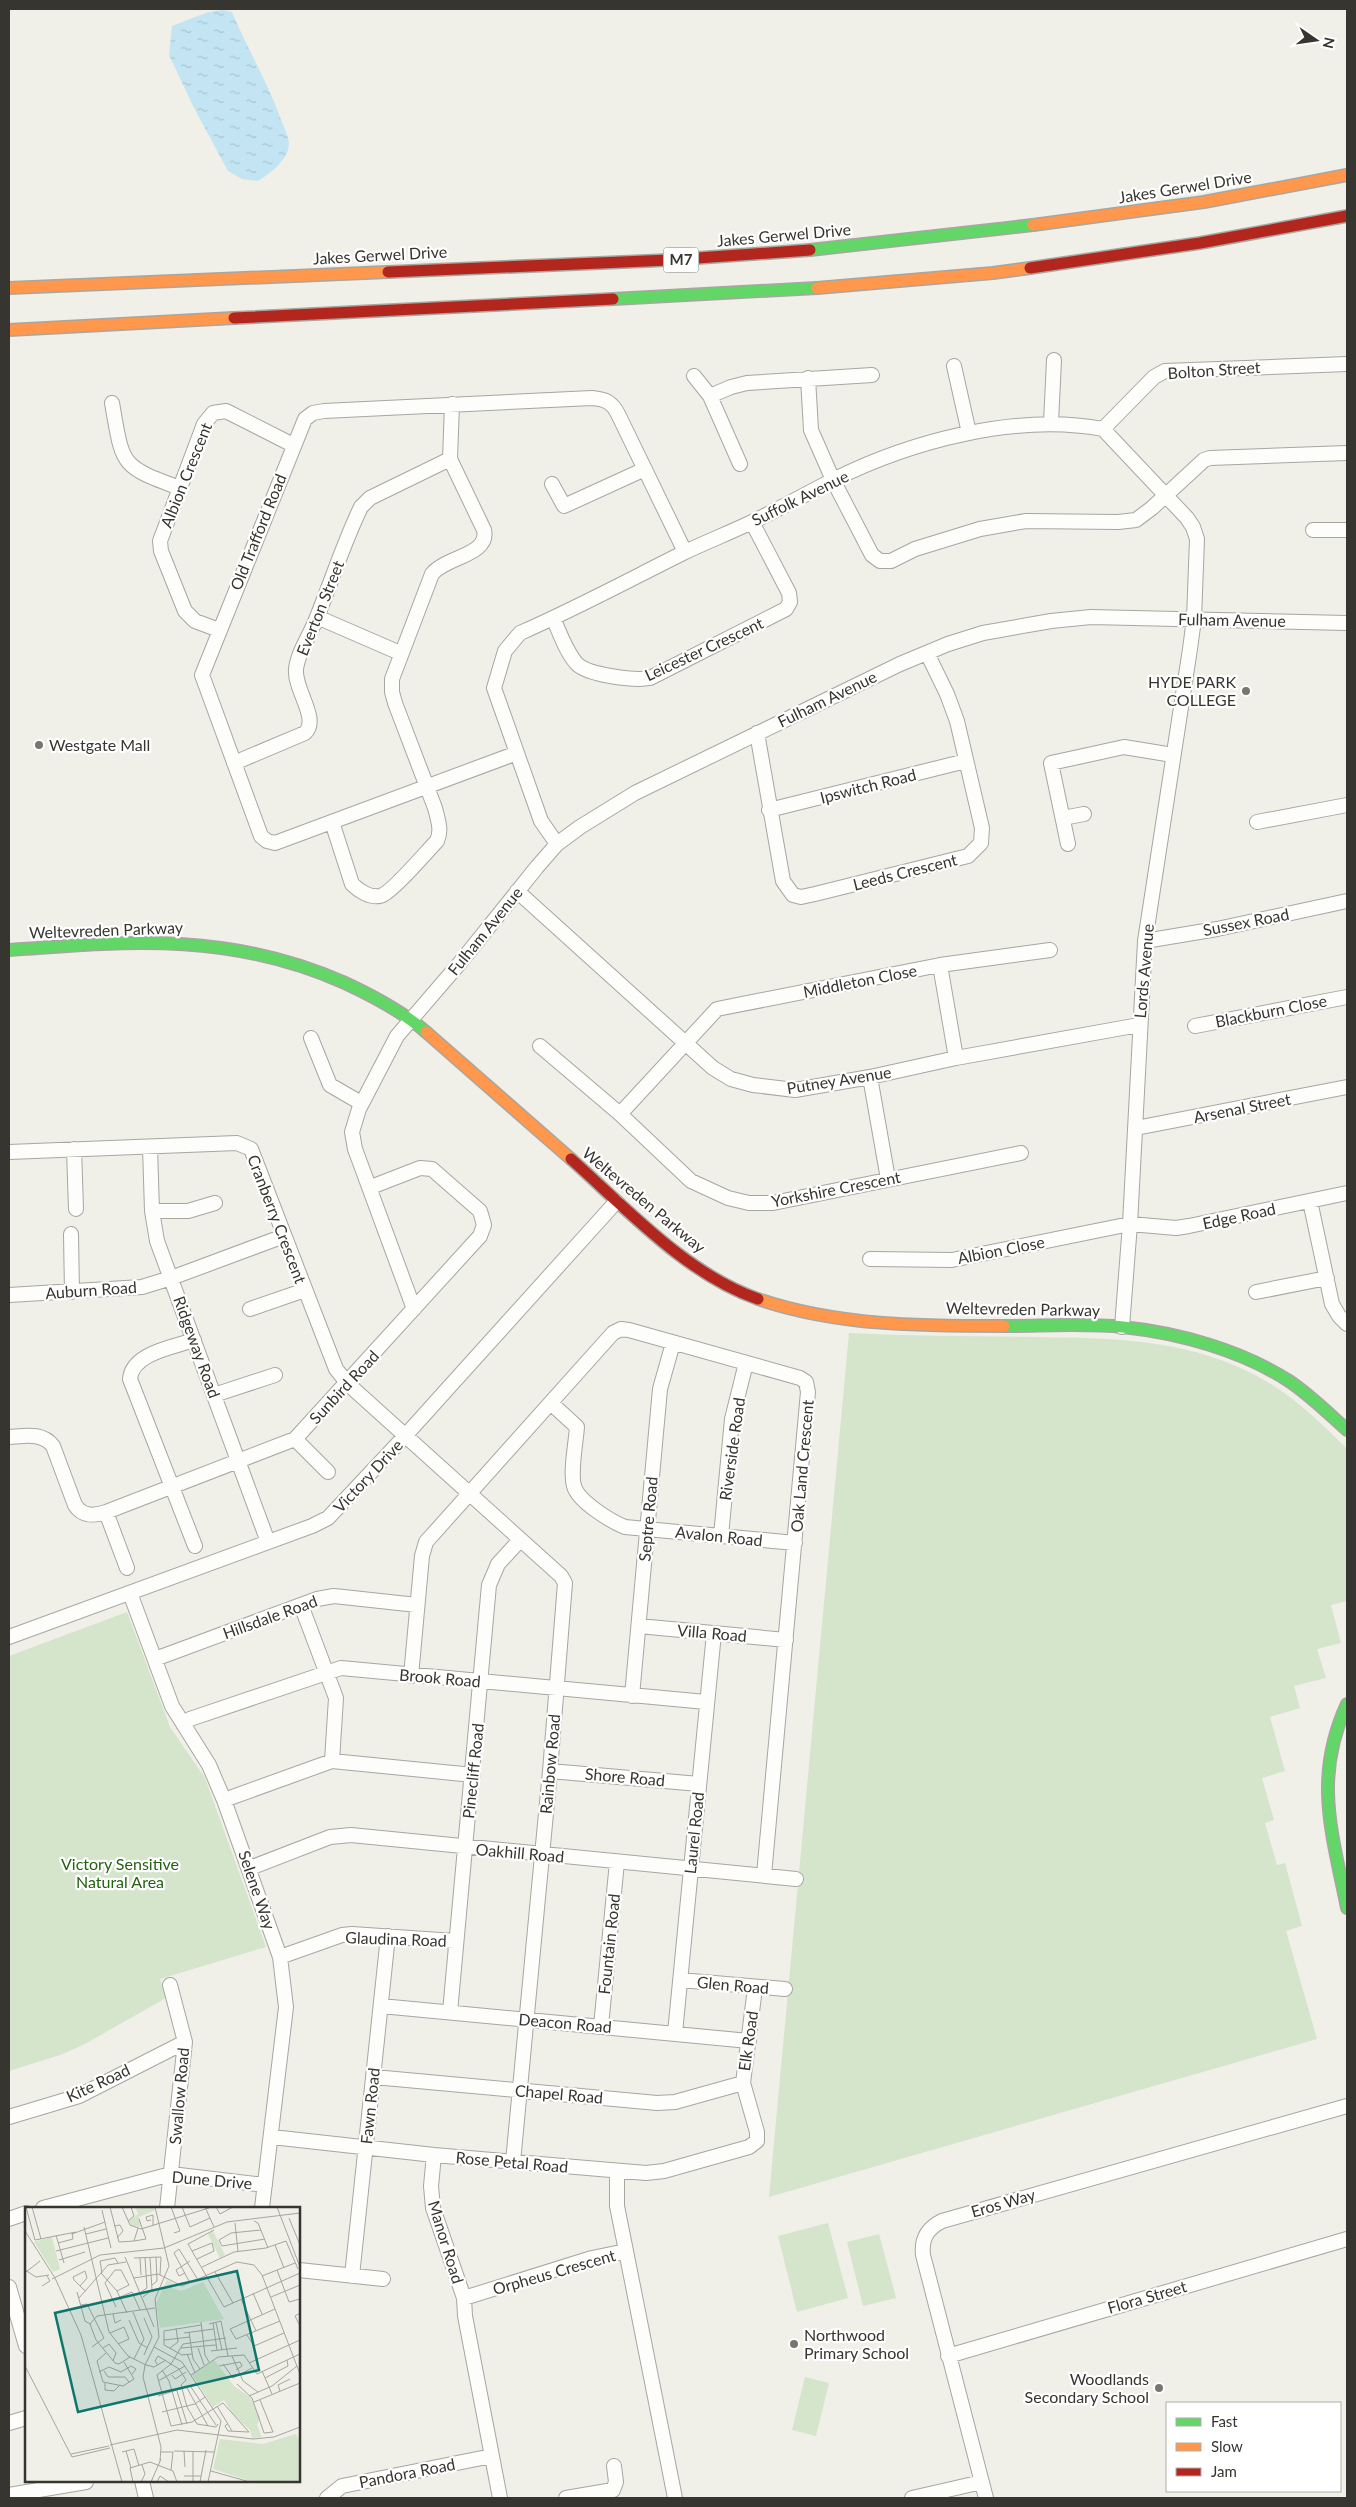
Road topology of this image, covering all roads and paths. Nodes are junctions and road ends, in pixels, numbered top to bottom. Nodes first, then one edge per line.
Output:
1 (1347, 175) edge
2 (1347, 216) edge
3 (9, 288) edge
4 (9, 330) edge
5 (1054, 360) dead end
6 (1347, 364) edge
7 (954, 366) dead end
8 (872, 374) dead end
9 (694, 376) dead end
10 (808, 378) junction
11 (710, 396) junction
12 (112, 403) dead end
13 (452, 404) junction
14 (1051, 423) junction
15 (1103, 429) junction
16 (969, 433) junction
17 (293, 445) junction
18 (1347, 453) edge
19 (450, 459) junction
20 (740, 464) dead end
21 (645, 468) junction
22 (833, 480) junction
23 (552, 484) dead end
24 (180, 488) junction
25 (1165, 494) junction
26 (752, 522) junction
27 (1313, 530) dead end
28 (1347, 530) edge
29 (685, 552) junction
30 (317, 618) junction
31 (553, 618) junction
32 (1194, 619) junction
33 (1347, 623) edge
34 (219, 630) junction
35 (400, 653) junction
36 (927, 653) junction
37 (757, 733) junction
38 (517, 753) junction
39 (1173, 755) junction
40 (966, 761) junction
41 (234, 763) junction
42 (427, 786) junction
43 (1347, 804) edge
44 (769, 810) junction
45 (1084, 814) dead end
46 (1062, 818) junction
47 (332, 822) junction
48 (1256, 822) dead end
49 (557, 844) junction
50 (1068, 844) dead end
51 (517, 891) junction
52 (1347, 902) edge
53 (1145, 941) junction
54 (9, 950) edge
55 (1050, 950) dead end
56 (940, 965) junction
57 (1347, 997) edge
58 (412, 1020) junction
59 (1139, 1025) junction
60 (1195, 1026) dead end
61 (311, 1038) dead end
62 (686, 1043) junction
63 (540, 1046) dead end
64 (956, 1058) junction
65 (870, 1077) junction
66 (1347, 1087) edge
67 (361, 1104) junction
68 (620, 1114) junction
69 (1136, 1128) junction
70 (150, 1147) junction
71 (74, 1149) junction
72 (9, 1152) edge
73 (1021, 1152) dead end
74 (888, 1179) junction
75 (370, 1187) junction
76 (1347, 1193) edge
77 (1310, 1201) junction
78 (616, 1202) junction
79 (215, 1203) dead end
80 (76, 1209) dead end
81 (152, 1211) junction
82 (1130, 1224) junction
83 (71, 1234) dead end
84 (284, 1236) junction
85 (870, 1259) dead end
86 (171, 1278) junction
87 (1327, 1278) junction
88 (305, 1290) junction
89 (72, 1292) junction
90 (1256, 1292) dead end
91 (9, 1295) edge
92 (250, 1309) dead end
93 (414, 1309) junction
94 (1347, 1324) edge
95 (1122, 1326) junction
96 (194, 1340) junction
97 (672, 1344) junction
98 (746, 1363) junction
99 (275, 1375) dead end
100 (348, 1384) junction
101 (214, 1395) junction
102 (552, 1404) junction
103 (1347, 1430) edge
104 (405, 1436) junction
105 (9, 1437) edge
106 (295, 1439) junction
107 (240, 1461) junction
108 (328, 1472) dead end
109 (171, 1487) junction
110 (470, 1492) junction
111 (106, 1512) junction
112 (646, 1529) junction
113 (721, 1536) junction
114 (520, 1540) junction
115 (268, 1542) junction
116 (795, 1544) junction
117 (195, 1546) dead end
118 (127, 1568) dead end
119 (130, 1593) junction
120 (301, 1605) junction
121 (417, 1605) junction
122 (639, 1626) junction
123 (714, 1633) junction
124 (9, 1638) edge
125 (786, 1640) junction
126 (155, 1659) junction
127 (326, 1671) junction
128 (411, 1676) junction
129 (481, 1682) junction
130 (556, 1688) junction
131 (632, 1696) junction
132 (706, 1702) junction
133 (1347, 1704) edge
134 (183, 1724) junction
135 (332, 1761) junction
136 (550, 1771) junction
137 (473, 1775) junction
138 (699, 1784) junction
139 (224, 1800) junction
140 (465, 1847) junction
141 (541, 1855) junction
142 (1343, 1861) edge
143 (617, 1862) junction
144 (250, 1868) junction
145 (690, 1868) junction
146 (764, 1875) junction
147 (796, 1879) dead end
148 (1347, 1908) edge
149 (388, 1936) junction
150 (455, 1941) junction
151 (280, 1957) junction
152 (680, 1980) junction
153 (170, 1985) dead end
154 (755, 1988) junction
155 (786, 1989) dead end
156 (381, 2006) junction
157 (450, 2012) junction
158 (526, 2019) junction
159 (601, 2026) junction
160 (674, 2033) junction
161 (749, 2041) junction
162 (185, 2042) junction
163 (374, 2077) junction
164 (743, 2083) junction
165 (519, 2090) junction
166 (1347, 2106) edge
167 (9, 2117) edge
168 (272, 2137) junction
169 (749, 2147) joint
170 (366, 2148) junction
171 (434, 2155) junction
172 (513, 2162) junction
173 (617, 2171) junction
174 (171, 2174) junction
175 (265, 2185) junction
176 (69, 2205) edge
177 (52, 2207) edge
178 (167, 2207) edge
179 (262, 2207) edge
180 (25, 2213) edge
181 (9, 2219) edge
182 (1347, 2239) edge
183 (626, 2251) junction
184 (300, 2270) edge
185 (352, 2276) junction
186 (383, 2279) dead end
187 (9, 2287) edge
188 (464, 2298) junction
189 (25, 2343) edge
190 (948, 2356) junction
191 (25, 2418) edge
192 (9, 2423) edge
193 (492, 2456) junction
194 (614, 2466) dead end
195 (86, 2482) dead end
196 (142, 2482) edge
197 (982, 2482) junction
198 (9, 2495) edge
199 (146, 2498) edge
200 (327, 2498) edge
201 (500, 2498) edge
202 (566, 2498) edge
203 (675, 2498) edge
204 (912, 2498) edge
205 (986, 2498) edge

1 - 3 main road, Jakes Gerwel Drive / M7
2 - 4 main road, M7
5 - 14 street
6 - 15 street, Bolton Street
7 - 16 street
8 - 10 street
9 - 11 street
10 - 11 street
10 - 22 street
11 - 20 street
12 - 24 street
13 - 17 street, Old Trafford Road
13 - 19 street
13 - 21 street, Old Trafford Road
14 - 15 street, Suffolk Avenue
14 - 16 street, Suffolk Avenue
15 - 25 street
16 - 22 street, Suffolk Avenue
17 - 24 street, Albion Crescent
17 - 34 street, Old Trafford Road
18 - 25 street
19 - 30 street, Everton Street
19 - 35 street
21 - 23 street
21 - 29 street, Old Trafford Road
22 - 25 street
22 - 26 street, Suffolk Avenue
24 - 34 street, Albion Crescent
25 - 32 street
26 - 29 street, Suffolk Avenue
26 - 31 street, Leicester Crescent
27 - 28 street
29 - 31 street, Suffolk Avenue
30 - 35 street
30 - 41 street, Everton Street
31 - 38 street, Suffolk Avenue
32 - 33 street, Fulham Avenue
32 - 36 street, Fulham Avenue
32 - 39 street, Lords Avenue
34 - 41 street, Old Trafford Road
35 - 42 street
36 - 37 street, Fulham Avenue
36 - 40 street, Leeds Crescent
37 - 44 street, Leeds Crescent
37 - 49 street, Fulham Avenue
38 - 42 street, Old Trafford Road
38 - 49 street, Suffolk Avenue
39 - 46 street
39 - 53 street, Lords Avenue
40 - 44 street, Ipswitch Road
40 - 44 street, Leeds Crescent
41 - 47 street, Old Trafford Road
42 - 47 street, Old Trafford Road
42 - 47 street
43 - 48 street
45 - 46 street
46 - 50 street
49 - 51 street, Fulham Avenue
51 - 58 street, Fulham Avenue
51 - 62 street, Putney Avenue
52 - 53 street, Sussex Road
53 - 59 street, Lords Avenue
54 - 58 main road, Weltevreden Parkway
55 - 56 street, Middleton Close
56 - 62 street, Middleton Close
56 - 64 street
57 - 60 street, Blackburn Close
58 - 67 street
58 - 78 main road, Weltevreden Parkway
59 - 64 street, Putney Avenue
59 - 69 street, Lords Avenue
61 - 67 street
62 - 65 street, Putney Avenue
62 - 68 street
63 - 68 street, Yorkshire Crescent
64 - 65 street, Putney Avenue
65 - 74 street
66 - 69 street, Arsenal Street
67 - 75 street
68 - 74 street, Yorkshire Crescent
69 - 82 street, Lords Avenue
70 - 71 street, Cranberry Crescent
70 - 81 street, Ridgeway Road
70 - 84 street, Cranberry Crescent
71 - 72 street, Cranberry Crescent
71 - 80 street
73 - 74 street, Yorkshire Crescent
75 - 93 street
75 - 93 street, Sunbird Road
76 - 77 street, Edge Road
77 - 82 street, Edge Road
77 - 87 street
78 - 95 main road, Weltevreden Parkway
78 - 104 street, Victory Drive
79 - 81 street
81 - 86 street, Ridgeway Road
82 - 85 street, Albion Close
82 - 95 street, Lords Avenue
83 - 89 street
84 - 86 street, Auburn Road
84 - 88 street, Cranberry Crescent
86 - 89 street, Auburn Road
86 - 96 street, Ridgeway Road
87 - 90 street
87 - 94 street
88 - 92 street
88 - 100 street, Cranberry Crescent
89 - 91 street, Auburn Road
93 - 100 street, Sunbird Road
95 - 103 main road, Weltevreden Parkway
96 - 101 street, Ridgeway Road
96 - 109 street
97 - 98 street, Oak Land Crescent
97 - 102 street, Oak Land Crescent
97 - 112 street, Septre Road
98 - 113 street, Riverside Road
98 - 116 street, Oak Land Crescent
99 - 101 street
100 - 104 street, Cranberry Crescent
100 - 106 street, Sunbird Road
101 - 107 street, Ridgeway Road
102 - 110 street, Oak Land Crescent
102 - 112 street, Avalon Road
104 - 110 street, Rainbow Road
104 - 115 street, Victory Drive
105 - 111 street, Sunbird Road
106 - 107 street, Sunbird Road
106 - 108 street
107 - 109 street, Sunbird Road
107 - 115 street, Ridgeway Road
109 - 111 street, Sunbird Road
109 - 117 street
110 - 114 street, Rainbow Road
110 - 121 street, Oak Land Crescent
111 - 118 street
112 - 113 street, Avalon Road
112 - 122 street, Septre Road
113 - 116 street, Avalon Road
114 - 129 street, Pinecliff Road
114 - 130 street, Rainbow Road
115 - 119 street, Victory Drive
116 - 125 street, Oak Land Crescent
119 - 124 street, Victory Drive
119 - 126 street, Selene Way
120 - 121 street, Hillsdale Road
120 - 126 street, Hillsdale Road
120 - 127 street
121 - 128 street, Oak Land Crescent
122 - 123 street, Villa Road
122 - 131 street, Septre Road
123 - 125 street, Villa Road
123 - 132 street, Laurel Road
125 - 146 street, Oak Land Crescent
126 - 134 street, Selene Way
127 - 128 street, Brook Road
127 - 134 street, Brook Road
127 - 135 street
128 - 129 street, Brook Road
129 - 130 street, Brook Road
129 - 137 street, Pinecliff Road
130 - 131 street, Brook Road
130 - 136 street, Rainbow Road
131 - 132 street, Brook Road
132 - 138 street, Laurel Road
133 - 142 main road
134 - 139 street, Selene Way
135 - 137 street
135 - 139 street
136 - 138 street, Shore Road
136 - 141 street, Rainbow Road
137 - 140 street, Pinecliff Road
138 - 145 street, Laurel Road
139 - 144 street, Selene Way
140 - 141 street, Oakhill Road
140 - 144 street, Oakhill Road
140 - 150 street, Pinecliff Road
141 - 143 street, Oakhill Road
141 - 158 street, Rainbow Road
142 - 148 main road
143 - 145 street, Oakhill Road
143 - 159 street, Fountain Road
144 - 151 street, Selene Way
145 - 146 street, Oakhill Road
145 - 152 street, Laurel Road
146 - 147 street, Oakhill Road
149 - 150 street, Glaudina Road
149 - 151 street, Glaudina Road
149 - 156 street, Fawn Road
150 - 157 street, Pinecliff Road
151 - 168 street, Selene Way
152 - 154 street, Glen Road
152 - 160 street, Laurel Road
153 - 162 street, Swallow Road
154 - 155 street, Glen Road
154 - 161 street, Elk Road
156 - 157 street, Deacon Road
156 - 163 street, Fawn Road
157 - 158 street, Deacon Road
158 - 159 street, Deacon Road
158 - 165 street, Rainbow Road
159 - 160 street, Deacon Road
160 - 161 street, Deacon Road
161 - 164 street, Elk Road
162 - 167 street, Kite Road
162 - 174 street, Swallow Road
163 - 165 street, Chapel Road
163 - 170 street, Fawn Road
164 - 165 street, Chapel Road
164 - 169 street, Elk Road
165 - 172 street, Rainbow Road
166 - 190 street, Eros Way
168 - 170 street, Rose Petal Road
168 - 175 street, Selene Way
169 - 173 street, Rose Petal Road
170 - 171 street, Rose Petal Road
170 - 185 street, Fawn Road
171 - 172 street, Rose Petal Road
171 - 188 street, Manor Road
172 - 173 street, Rose Petal Road
173 - 183 street
174 - 175 street, Dune Drive
174 - 176 street, Dune Drive
174 - 178 street, Swallow Road
175 - 179 street, Selene Way
176 - 177 street, Dune Drive
180 - 181 street
182 - 190 street, Flora Street
183 - 188 street, Orpheus Crescent
183 - 203 street, Orpheus Crescent
184 - 185 street
185 - 186 street
187 - 189 street
188 - 193 street
190 - 197 street, Eros Way
191 - 192 street
193 - 200 street, Pandora Road
193 - 201 street
194 - 202 street
195 - 198 street
196 - 199 street
197 - 204 street
197 - 205 street, Eros Way

